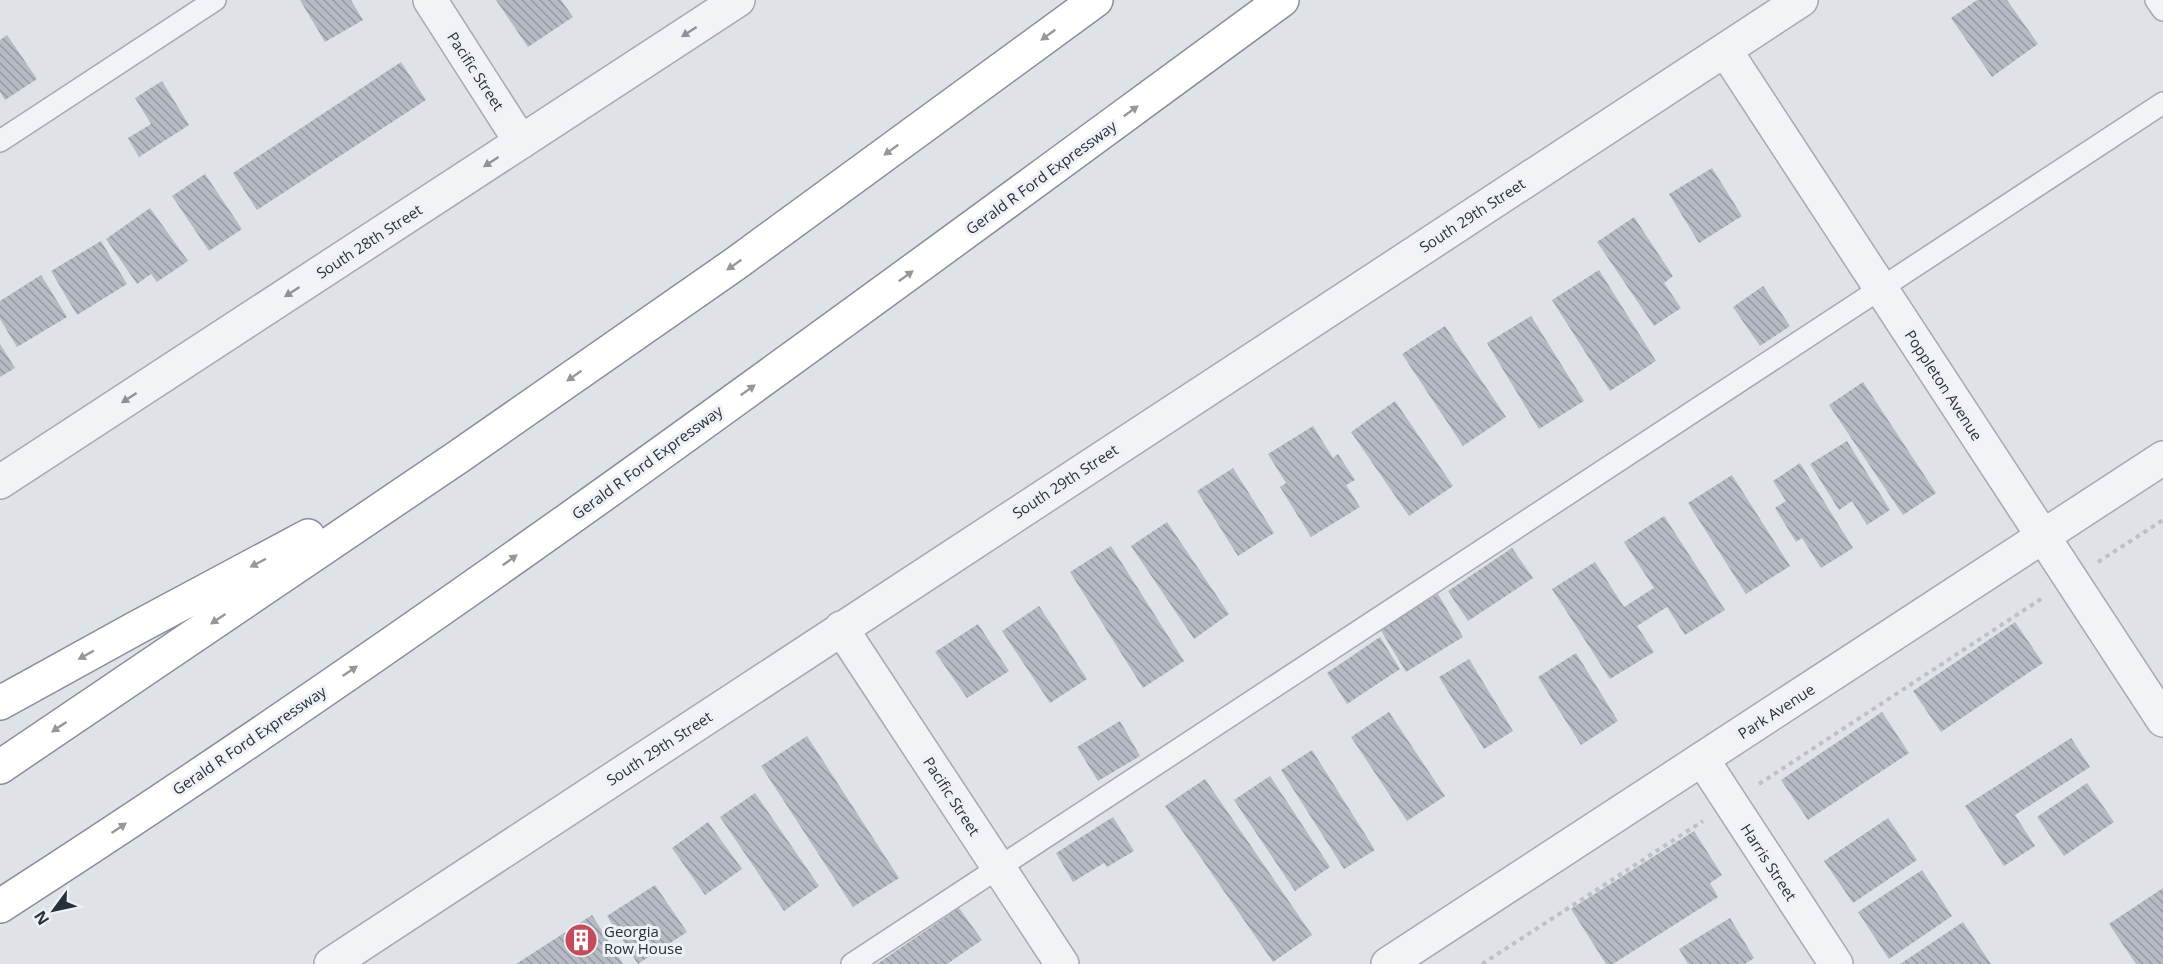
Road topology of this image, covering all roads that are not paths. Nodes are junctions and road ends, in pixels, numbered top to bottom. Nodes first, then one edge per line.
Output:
1 (215, 0) edge
2 (430, 0) edge
3 (738, 0) edge
4 (1096, 0) edge
5 (1282, 0) edge
6 (1801, 0) edge
7 (2156, 0) edge
8 (2163, 10) edge
9 (1725, 50) junction
10 (2163, 103) edge
11 (0, 141) edge
12 (521, 142) junction
13 (1880, 288) junction
14 (458, 457) junction
15 (2163, 458) edge
16 (0, 482) edge
17 (2043, 536) junction
18 (842, 628) junction
19 (0, 703) edge
20 (2163, 720) edge
21 (1702, 759) junction
22 (0, 767) edge
23 (93, 846) junction
24 (999, 868) junction
25 (0, 906) edge
26 (0, 919) edge
27 (331, 964) edge
28 (852, 964) edge
29 (1062, 964) edge
30 (1388, 964) edge
31 (1836, 964) edge

1 - 11 lane
2 - 12 street, Pacific Street
3 -> 12 street, South 28th Street
4 -> 14 highway
23 -> 5 highway, Gerald R Ford Expressway
6 - 9 street, South 29th Street
7 - 8 lane
9 - 13 street, Poppleton Avenue
9 - 18 street, South 29th Street
10 - 13 lane
12 -> 16 street, South 28th Street
13 - 17 street, Poppleton Avenue
13 - 24 lane
14 -> 19 highway
14 -> 22 highway
15 - 17 street, Park Avenue
17 - 20 street, Poppleton Avenue
17 - 21 street, Park Avenue
18 - 24 street, Pacific Street
18 - 27 street, South 29th Street
21 - 30 street, Park Avenue
21 - 31 street, Harris Street
23 - 25 highway, Gerald R Ford Expressway
23 - 26 highway
24 - 28 lane
24 - 29 street, Pacific Street

